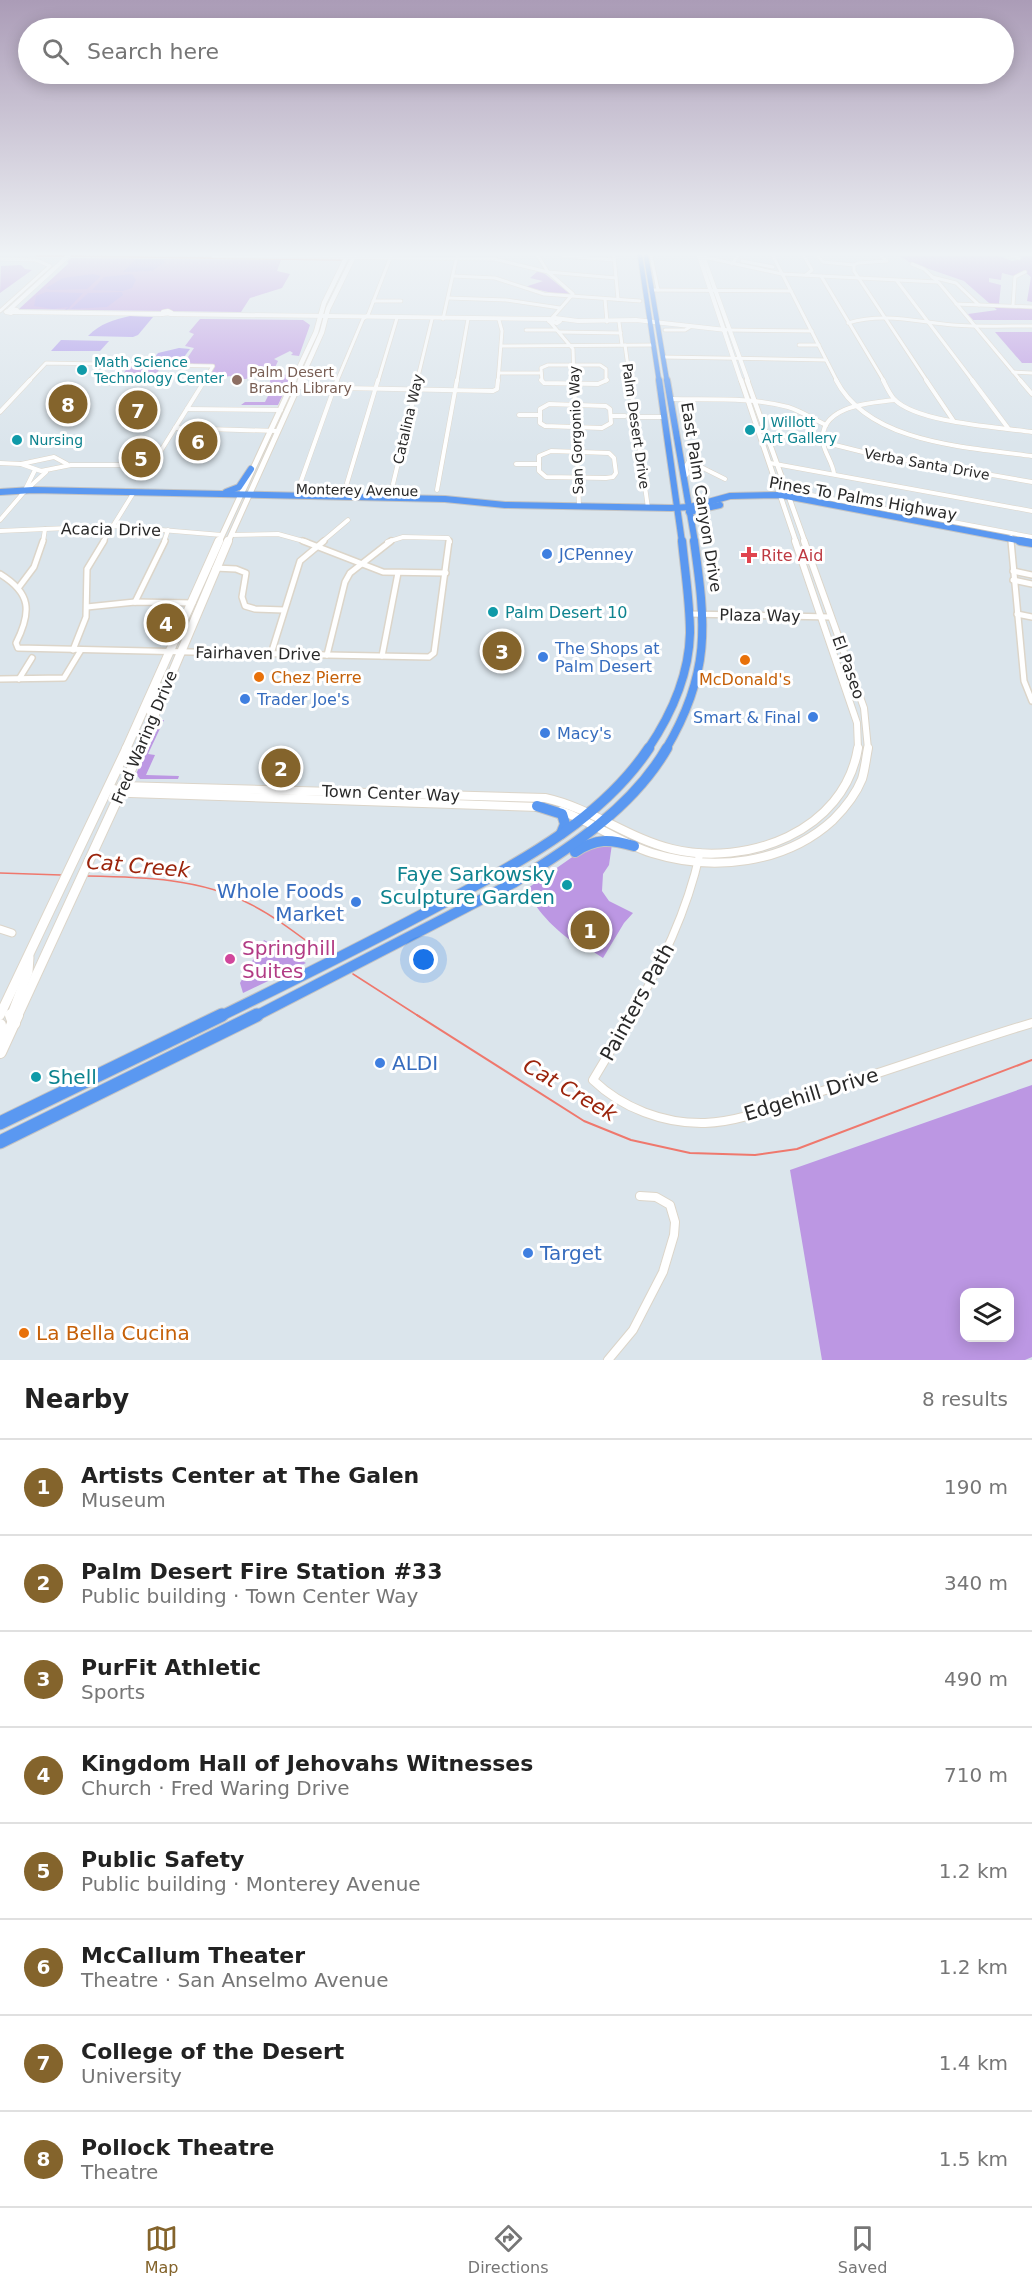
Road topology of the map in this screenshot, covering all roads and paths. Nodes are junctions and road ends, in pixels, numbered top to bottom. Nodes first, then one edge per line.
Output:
1 (322, 319) edge
2 (322, 319) edge
3 (362, 319) edge
4 (397, 319) edge
5 (432, 319) edge
6 (468, 319) edge
7 (482, 319) edge
8 (723, 319) edge
9 (806, 319) edge
10 (847, 319) edge
11 (860, 319) edge
12 (886, 319) edge
13 (911, 319) edge
14 (969, 319) edge
15 (499, 320) junction
16 (554, 321) junction
17 (607, 321) junction
18 (650, 321) junction
19 (657, 321) junction
20 (928, 321) junction
21 (619, 322) junction
22 (639, 322) junction
23 (849, 323) junction
24 (974, 326) junction
25 (1032, 326) edge
26 (690, 327) junction
27 (651, 328) junction
28 (526, 330) dead end
29 (665, 330) dead end
30 (727, 330) junction
31 (558, 331) junction
32 (812, 331) junction
33 (621, 333) junction
34 (623, 345) junction
35 (654, 345) junction
36 (799, 345) dead end
37 (819, 345) junction
38 (502, 346) junction
39 (572, 347) junction
40 (663, 357) junction
41 (736, 358) junction
42 (826, 360) junction
43 (573, 365) junction
44 (1013, 372) junction
45 (499, 373) junction
46 (541, 373) junction
47 (1032, 373) edge
48 (660, 381) junction
49 (574, 384) junction
50 (290, 387) junction
51 (297, 387) junction
52 (334, 388) junction
53 (376, 388) junction
54 (415, 389) junction
55 (455, 390) junction
56 (1032, 394) edge
57 (671, 399) junction
58 (895, 400) junction
59 (751, 401) junction
60 (575, 405) junction
61 (854, 406) junction
62 (188, 407) junction
63 (282, 409) junction
64 (0, 412) edge
65 (519, 415) dead end
66 (540, 415) junction
67 (610, 416) junction
68 (625, 416) dead end
69 (634, 417) junction
70 (665, 417) junction
71 (953, 420) junction
72 (826, 424) junction
73 (576, 427) junction
74 (175, 428) junction
75 (1008, 428) junction
76 (270, 430) junction
77 (277, 431) junction
78 (676, 432) junction
79 (1032, 432) edge
80 (823, 442) junction
81 (576, 452) junction
82 (1032, 456) edge
83 (40, 460) junction
84 (60, 462) junction
85 (0, 463) edge
86 (770, 463) junction
87 (21, 464) junction
88 (516, 464) dead end
89 (539, 464) junction
90 (777, 464) junction
91 (71, 465) junction
92 (34, 469) junction
93 (52, 469) junction
94 (252, 469) junction
95 (834, 474) junction
96 (684, 477) junction
97 (577, 478) junction
98 (725, 479) dead end
99 (301, 481) dead end
100 (1032, 482) edge
101 (347, 483) dead end
102 (393, 484) dead end
103 (437, 490) dead end
104 (0, 492) edge
105 (24, 492) junction
106 (132, 494) junction
107 (217, 494) junction
108 (806, 494) dead end
109 (239, 497) junction
110 (248, 497) junction
111 (784, 497) junction
112 (432, 499) junction
113 (412, 503) junction
114 (466, 506) junction
115 (521, 506) junction
116 (579, 506) junction
117 (648, 508) junction
118 (690, 509) junction
119 (680, 510) junction
120 (1032, 511) edge
121 (230, 518) junction
122 (0, 520) edge
123 (348, 520) dead end
124 (113, 526) junction
125 (45, 529) junction
126 (168, 530) junction
127 (0, 531) edge
128 (801, 533) junction
129 (222, 535) junction
130 (231, 535) junction
131 (1011, 537) junction
132 (1032, 537) edge
133 (795, 538) junction
134 (1032, 543) edge
135 (318, 546) junction
136 (222, 555) junction
137 (808, 555) junction
138 (362, 564) junction
139 (207, 568) junction
140 (216, 568) junction
141 (1013, 572) junction
142 (398, 573) junction
143 (446, 573) junction
144 (0, 574) edge
145 (1032, 576) edge
146 (1013, 580) junction
147 (1032, 584) edge
148 (19, 587) junction
149 (812, 587) junction
150 (825, 600) junction
151 (135, 602) junction
152 (192, 603) junction
153 (201, 603) junction
154 (87, 607) junction
155 (284, 610) junction
156 (689, 614) junction
157 (702, 614) junction
158 (1017, 614) junction
159 (826, 616) junction
160 (1032, 617) edge
161 (74, 650) junction
162 (81, 650) junction
163 (169, 652) junction
164 (180, 652) junction
165 (271, 654) junction
166 (327, 655) junction
167 (382, 656) junction
168 (32, 658) dead end
169 (160, 674) junction
170 (0, 679) edge
171 (19, 680) junction
172 (1032, 701) edge
173 (155, 715) junction
174 (109, 788) junction
175 (123, 789) junction
176 (537, 807) junction
177 (587, 815) junction
178 (602, 823) junction
179 (558, 838) junction
180 (634, 846) junction
181 (700, 854) junction
182 (699, 862) junction
183 (544, 865) junction
184 (418, 918) junction
185 (0, 929) edge
186 (12, 933) dead end
187 (387, 948) junction
188 (28, 954) junction
189 (0, 1015) edge
190 (14, 1023) junction
191 (1032, 1023) edge
192 (0, 1025) edge
193 (0, 1035) edge
194 (0, 1052) edge
195 (593, 1080) joint
196 (0, 1122) edge
197 (0, 1142) edge
198 (640, 1196) dead end
199 (608, 1360) edge

1 - 50 main road, Fred Waring Drive
2 - 51 main road, Fred Waring Drive
3 - 52 street
4 - 53 street
5 - 54 street, Catalina Way
6 - 55 street
7 - 15 street
8 - 30 street, El Paseo
9 - 32 street
10 - 23 street
11 - 23 street
12 - 71 street
13 - 20 street
14 - 24 street
15 - 16 street
15 - 38 street
16 - 17 street
16 - 31 street, San Gorgonio Way
17 - 18 street
17 - 21 street
18 - 19 street
18 - 22 street
18 - 27 main road, East Palm Canyon Drive
19 - 26 street
19 - 40 main road, East Palm Canyon Drive
20 - 24 street
20 - 75 street
21 - 22 street
21 - 33 street, Palm Desert Drive
22 - 27 main road
23 - 58 street
24 - 25 street
24 - 44 street
26 - 29 street
26 - 30 street
27 - 35 main road, East Palm Canyon Drive
28 - 31 street
30 - 32 street
30 - 41 street, El Paseo
31 - 33 street
31 - 39 street, San Gorgonio Way
32 - 37 street
33 - 34 street, Palm Desert Drive
34 - 35 street
34 - 39 street
34 - 69 street, Palm Desert Drive
35 - 48 main road, East Palm Canyon Drive
36 - 37 street
37 - 42 street
38 - 39 street
38 - 45 street
39 - 43 street, San Gorgonio Way
40 - 41 street
40 - 57 main road, East Palm Canyon Drive
41 - 42 street
41 - 59 street, El Paseo
42 - 61 street
43 - 46 street
43 - 49 street, San Gorgonio Way
43 - 49 street
44 - 47 street
44 - 56 street
45 - 46 street
45 - 55 street
46 - 49 street
48 - 57 main road
48 - 70 main road, East Palm Canyon Drive
49 - 60 street, San Gorgonio Way
50 - 51 street
50 - 63 main road, Fred Waring Drive
51 - 52 street
51 - 63 main road, Fred Waring Drive
52 - 53 street
52 - 99 street
53 - 54 street
53 - 101 street
54 - 55 street
54 - 102 street, Catalina Way
55 - 103 street
57 - 59 street
57 - 78 main road, East Palm Canyon Drive
58 - 61 street
58 - 71 street
59 - 72 street
59 - 86 street, El Paseo
59 - 90 street, El Paseo
60 - 66 street
60 - 67 street
60 - 73 street, San Gorgonio Way
61 - 72 street
61 - 82 street
62 - 63 street
62 - 64 street
62 - 74 street
63 - 76 main road, Fred Waring Drive
63 - 77 main road, Fred Waring Drive
65 - 66 street
66 - 73 street
67 - 68 street
67 - 73 street
69 - 70 street
69 - 117 street, Palm Desert Drive
70 - 78 main road
70 - 119 main road, East Palm Canyon Drive
71 - 75 street
72 - 80 street
73 - 81 street, San Gorgonio Way
74 - 76 street
74 - 91 street
75 - 79 street
76 - 77 street
76 - 94 main road, Fred Waring Drive
77 - 110 main road, Fred Waring Drive
78 - 96 main road, East Palm Canyon Drive
80 - 95 street
80 - 100 street, Verba Santa Drive
81 - 89 street
81 - 97 street, San Gorgonio Way
81 - 97 street
83 - 84 street
83 - 87 street
83 - 92 street
84 - 91 street
84 - 93 street
85 - 87 street
86 - 90 street
86 - 111 street, El Paseo
87 - 92 street
88 - 89 street
89 - 97 street
90 - 95 street
90 - 111 street, El Paseo
91 - 93 street
92 - 93 street
92 - 105 street
93 - 105 street
94 - 107 main road
94 - 109 main road, Fred Waring Drive
95 - 120 street
96 - 98 street
96 - 118 main road, East Palm Canyon Drive
97 - 116 street, San Gorgonio Way
104 - 105 main road, Monterey Avenue
105 - 106 main road, Monterey Avenue
105 - 122 street
106 - 107 main road, Monterey Avenue
106 - 109 main road, Monterey Avenue
106 - 124 street
107 - 109 main road, Monterey Avenue
108 - 131 street
109 - 110 main road, Monterey Avenue
109 - 121 main road, Fred Waring Drive
110 - 112 main road, Monterey Avenue
110 - 113 main road, Monterey Avenue
110 - 130 main road, Fred Waring Drive
111 - 118 main road, Pines To Palms Highway
111 - 128 street, El Paseo
111 - 131 main road, Pines To Palms Highway
111 - 133 street, El Paseo
112 - 113 main road
112 - 115 main road, Monterey Avenue
113 - 114 main road, Monterey Avenue
114 - 115 main road
114 - 119 main road, Monterey Avenue
115 - 116 main road, Monterey Avenue
116 - 117 main road, Monterey Avenue
117 - 119 main road, Monterey Avenue
118 - 119 main road, Monterey Avenue
118 - 157 main road, East Palm Canyon Drive
119 - 156 main road, East Palm Canyon Drive
121 - 129 main road, Fred Waring Drive
121 - 130 main road
123 - 135 street
124 - 125 street, Acacia Drive
124 - 126 street, Acacia Drive
124 - 154 street
125 - 127 street, Acacia Drive
125 - 148 street
126 - 129 street, Acacia Drive
126 - 151 street
128 - 133 street
128 - 137 street, El Paseo
129 - 136 main road
129 - 139 main road, Fred Waring Drive
130 - 135 street
130 - 136 main road, Fred Waring Drive
131 - 132 street
131 - 134 main road, Pines To Palms Highway
131 - 141 street
133 - 137 street
133 - 149 street, El Paseo
135 - 138 street
135 - 155 street
136 - 140 main road, Fred Waring Drive
137 - 150 street, El Paseo
138 - 142 street
138 - 143 street
138 - 166 street
139 - 140 street
139 - 152 main road, Fred Waring Drive
140 - 153 main road, Fred Waring Drive
140 - 155 street
141 - 145 street
141 - 146 street
142 - 143 street
142 - 167 street
143 - 167 street, Fairhaven Drive
144 - 148 street
146 - 147 street
146 - 158 street
148 - 161 street, Fairhaven Drive
149 - 150 street
149 - 159 street, El Paseo
150 - 159 street, El Paseo
151 - 152 street
151 - 154 street
152 - 153 street
152 - 163 main road, Fred Waring Drive
153 - 164 main road, Fred Waring Drive
154 - 161 street
155 - 165 street
156 - 157 street, Plaza Way
156 - 177 main road, East Palm Canyon Drive
157 - 159 street, Plaza Way
157 - 178 main road, East Palm Canyon Drive
158 - 160 street
158 - 172 street
159 - 181 street, El Paseo
159 - 182 street, El Paseo
161 - 162 street, Fairhaven Drive
162 - 163 street, Fairhaven Drive
162 - 171 street
163 - 164 street, Fairhaven Drive
163 - 169 main road, Fred Waring Drive
164 - 165 street, Fairhaven Drive
164 - 173 main road, Fred Waring Drive
165 - 166 street, Fairhaven Drive
166 - 167 street, Fairhaven Drive
168 - 171 street
169 - 173 main road
169 - 174 main road, Fred Waring Drive
170 - 171 street
173 - 175 main road, Fred Waring Drive
174 - 175 street, Town Center Way
174 - 188 main road, Fred Waring Drive
175 - 176 street, Town Center Way
175 - 177 street, Town Center Way
175 - 190 main road, Fred Waring Drive
176 - 177 street, Town Center Way
176 - 179 main road
177 - 178 street, El Paseo
177 - 179 main road, East Palm Canyon Drive
178 - 180 street, El Paseo
178 - 181 street, El Paseo
178 - 183 main road, East Palm Canyon Drive
179 - 184 main road, East Palm Canyon Drive
180 - 182 street, El Paseo
180 - 183 main road
181 - 182 street, Painters Path
182 - 195 street, Painters Path
183 - 187 main road, East Palm Canyon Drive
184 - 187 main road
184 - 196 main road, East Palm Canyon Drive
185 - 186 street
187 - 197 main road, East Palm Canyon Drive
188 - 189 main road, Fred Waring Drive
188 - 190 main road
190 - 194 main road, Fred Waring Drive
191 - 195 street, Edgehill Drive
192 - 193 main road
198 - 199 street

